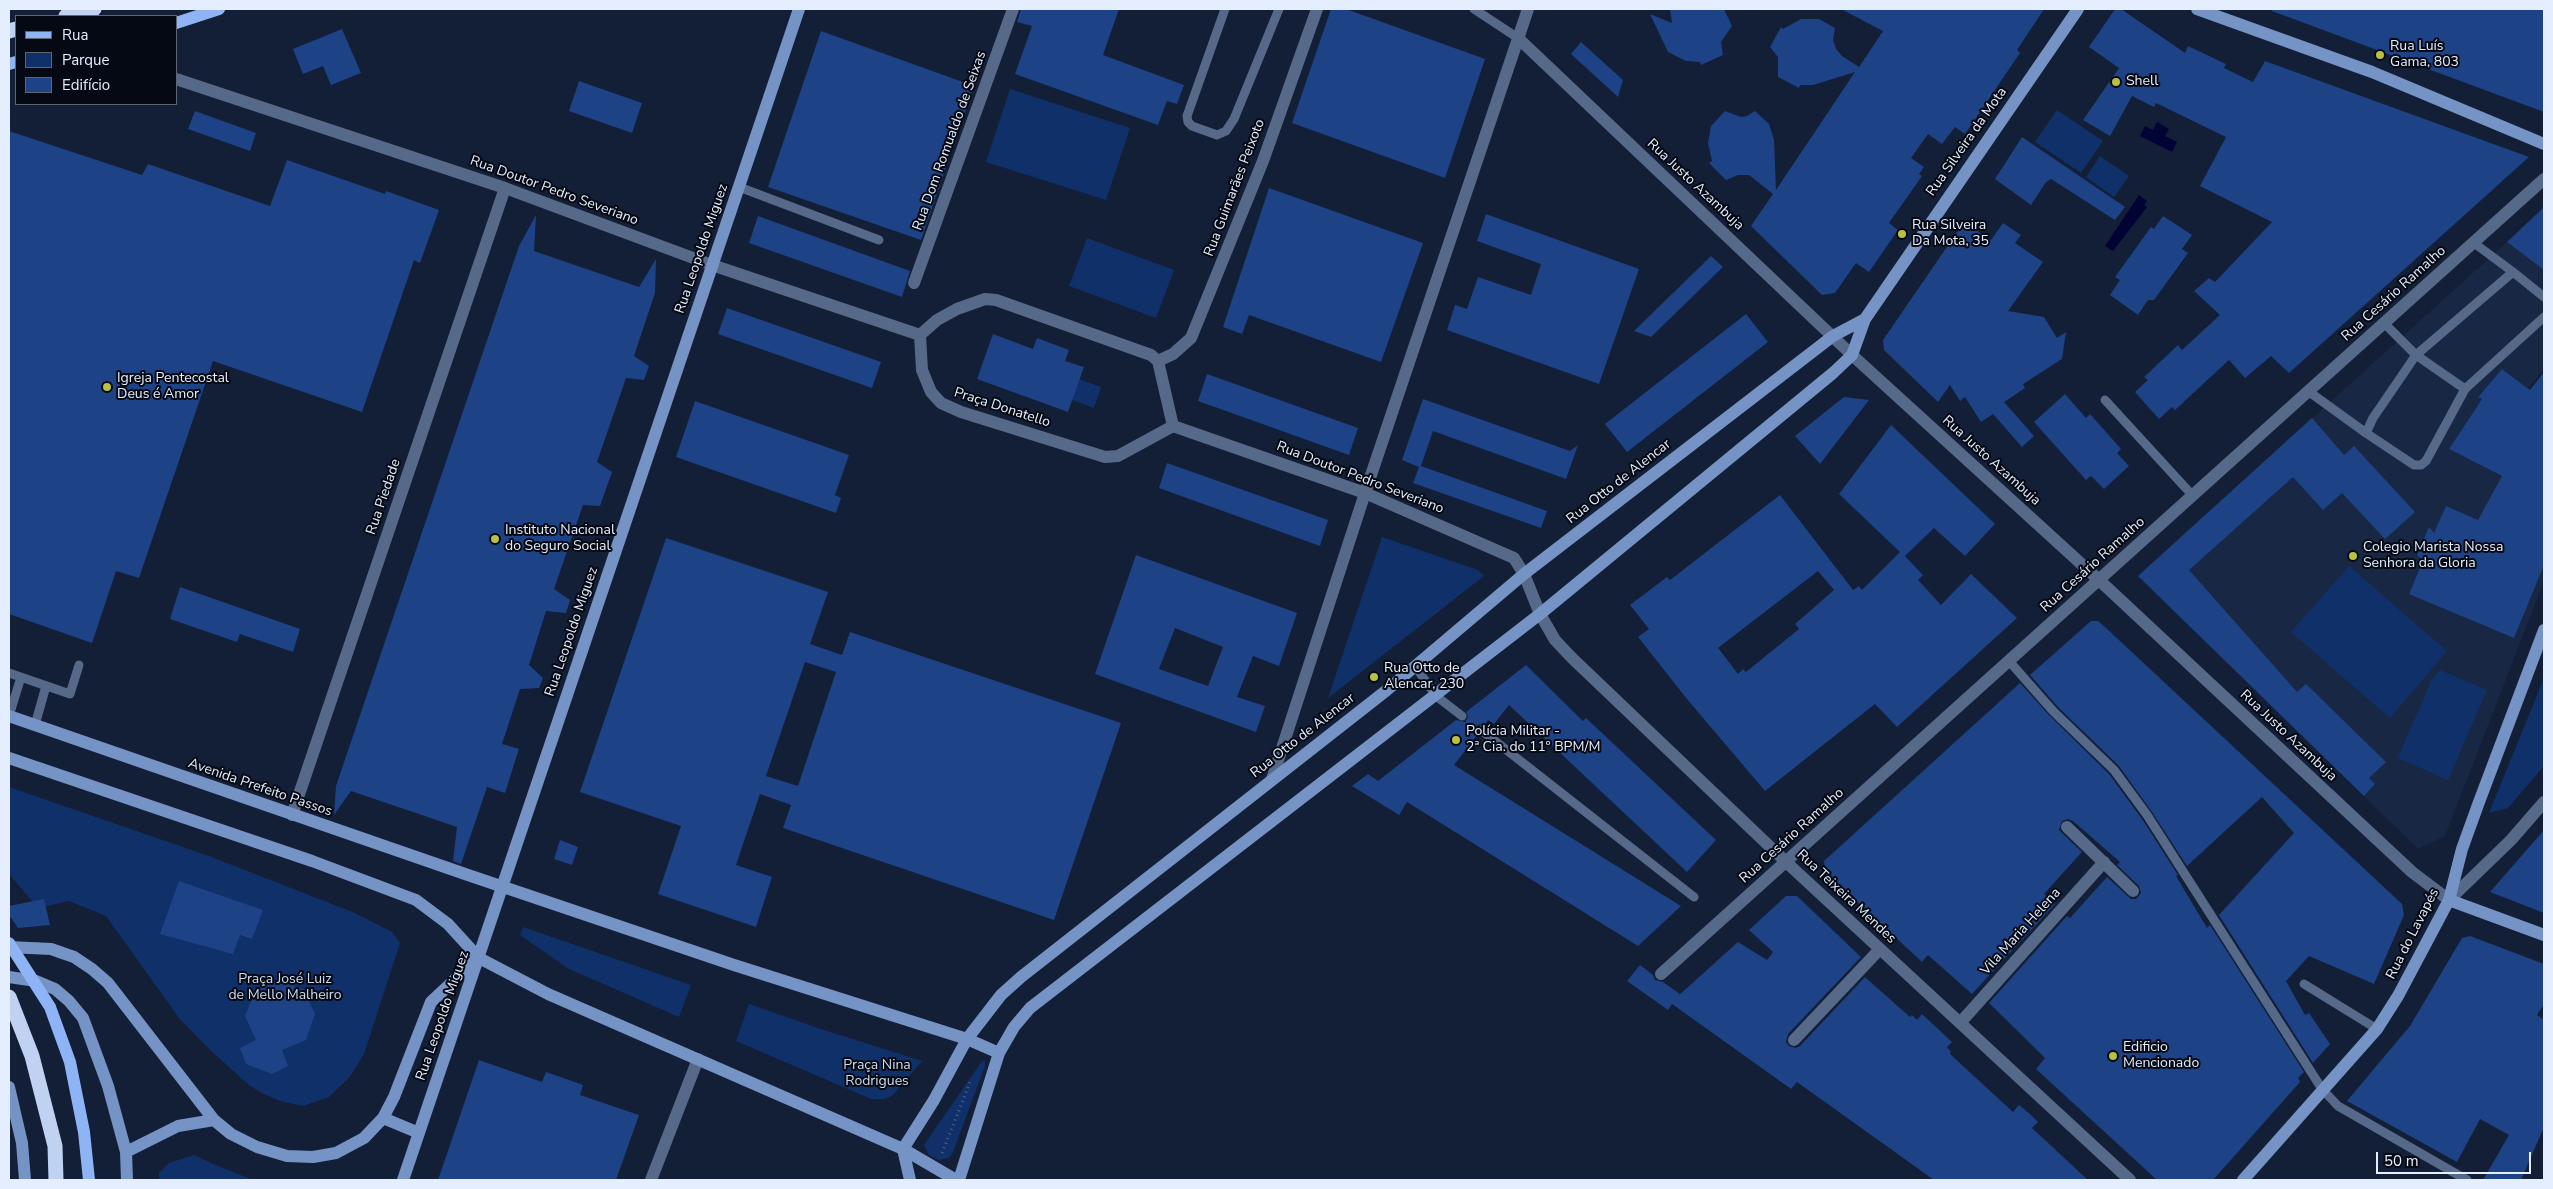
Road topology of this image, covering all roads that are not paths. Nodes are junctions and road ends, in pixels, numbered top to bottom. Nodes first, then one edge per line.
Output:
1 (94, 9) edge
2 (219, 9) edge
3 (799, 9) edge
4 (1013, 9) edge
5 (1225, 9) edge
6 (1278, 9) edge
7 (1317, 9) edge
8 (1474, 9) edge
9 (1528, 9) edge
10 (2078, 9) edge
11 (2197, 9) edge
12 (70, 15) edge
13 (178, 22) edge
14 (1518, 38) junction
15 (178, 80) edge
16 (2544, 144) edge
17 (2544, 179) edge
18 (739, 187) junction
19 (505, 188) junction
20 (879, 240) dead end
21 (2474, 243) junction
22 (712, 265) junction
23 (2514, 272) junction
24 (914, 283) dead end
25 (2544, 297) edge
26 (2544, 317) edge
27 (1865, 319) junction
28 (2384, 323) junction
29 (920, 335) junction
30 (1833, 336) junction
31 (2416, 354) junction
32 (1852, 355) junction
33 (1158, 362) junction
34 (2465, 389) junction
35 (2308, 391) junction
36 (2105, 400) dead end
37 (1173, 426) junction
38 (2366, 432) junction
39 (1365, 493) junction
40 (2192, 496) junction
41 (1524, 574) junction
42 (2099, 580) junction
43 (1540, 614) junction
44 (2544, 630) edge
45 (2009, 661) junction
46 (80, 665) dead end
47 (1415, 666) junction
48 (9, 672) edge
49 (21, 677) junction
50 (46, 686) junction
51 (1436, 696) junction
52 (9, 716) edge
53 (1462, 716) dead end
54 (35, 725) junction
55 (1481, 730) dead end
56 (9, 758) edge
57 (1272, 779) junction
58 (2544, 802) edge
59 (292, 815) junction
60 (2067, 827) dead end
61 (1786, 862) junction
62 (2104, 862) junction
63 (502, 885) junction
64 (2133, 891) dead end
65 (1694, 897) dead end
66 (2449, 900) junction
67 (2544, 935) edge
68 (9, 943) edge
69 (9, 947) edge
70 (1880, 949) junction
71 (478, 958) junction
72 (1661, 974) dead end
73 (9, 976) edge
74 (2304, 984) dead end
75 (9, 997) edge
76 (1960, 1023) junction
77 (2377, 1029) junction
78 (967, 1039) junction
79 (1794, 1040) dead end
80 (1000, 1053) junction
81 (698, 1059) junction
82 (9, 1087) edge
83 (2322, 1090) junction
84 (383, 1118) junction
85 (214, 1120) junction
86 (419, 1133) junction
87 (903, 1150) junction
88 (126, 1152) junction
89 (25, 1180) edge
90 (56, 1180) edge
91 (89, 1180) edge
92 (126, 1180) edge
93 (403, 1180) edge
94 (651, 1180) edge
95 (910, 1180) edge
96 (958, 1180) edge
97 (2130, 1180) edge
98 (2244, 1180) edge
99 (2467, 1180) edge

1 - 12 highway
2 - 13 main road
3 - 18 main road, Rua Leopoldo Miguez
4 - 24 street, Rua Dom Romualdo de Seixas
5 - 6 lane
7 - 33 street, Rua Guimarães Peixoto
8 - 14 lane
9 - 14 street
10 - 27 main road, Rua Silveira da Mota
11 - 16 main road
14 - 30 street, Rua Justo Azambuja
14 - 39 street
15 - 19 street, Rua Doutor Pedro Severiano
17 - 21 street, Rua Cesário Ramalho
18 - 20 lane
18 - 22 main road, Rua Leopoldo Miguez
19 - 22 street, Rua Doutor Pedro Severiano
19 - 59 street, Rua Piedade
21 - 23 lane
21 - 28 street, Rua Cesário Ramalho
22 - 29 street, Rua Doutor Pedro Severiano
22 - 63 main road, Rua Leopoldo Miguez
23 - 25 lane
23 - 31 lane
26 - 34 lane
27 - 30 main road, Rua Silveira da Mota
27 - 32 main road, Rua Silveira da Mota
28 - 31 lane
28 - 35 street, Rua Cesário Ramalho
29 - 33 street
29 - 37 street, Praça Donatello
30 - 32 street, Rua Justo Azambuja
30 - 41 main road, Rua Otto de Alencar
31 - 34 lane
31 - 38 lane
32 - 42 street, Rua Justo Azambuja
32 - 43 main road
33 - 37 street
34 - 38 lane
35 - 38 lane
35 - 40 street, Rua Cesário Ramalho
36 - 40 lane
37 - 39 street, Rua Doutor Pedro Severiano
39 - 41 street, Rua Doutor Pedro Severiano
39 - 57 street
40 - 42 street, Rua Cesário Ramalho
41 - 43 street, Rua Teixeira Mendes
41 - 47 main road, Rua Otto de Alencar
42 - 45 street, Rua Cesário Ramalho
42 - 66 street, Rua Justo Azambuja
43 - 51 main road
43 - 61 street, Rua Teixeira Mendes
44 - 66 main road, Rua do Lavapés
45 - 61 street, Rua Cesário Ramalho
45 - 83 lane
46 - 50 lane
47 - 51 lane
47 - 57 main road, Rua Otto de Alencar
48 - 49 lane
49 - 50 lane
49 - 52 lane
50 - 54 lane
51 - 53 lane
51 - 80 main road
52 - 54 main road, Avenida Prefeito Passos
54 - 59 main road, Avenida Prefeito Passos
55 - 65 lane
56 - 71 main road
57 - 78 main road, Rua Otto de Alencar
58 - 66 street
59 - 63 main road, Avenida Prefeito Passos
60 - 62 street
61 - 70 street, Rua Teixeira Mendes
61 - 72 street, Rua Cesário Ramalho
62 - 64 street
62 - 76 street, Vila Maria Helena
63 - 71 main road, Rua Leopoldo Miguez
63 - 78 main road
66 - 67 main road
66 - 77 main road, Rua do Lavapés
68 - 91 main road
69 - 85 main road
70 - 76 street, Rua Teixeira Mendes
70 - 79 street
71 - 81 main road
71 - 84 main road
71 - 86 main road, Rua Leopoldo Miguez
73 - 88 main road
74 - 77 lane
75 - 90 highway
76 - 97 street, Rua Teixeira Mendes
77 - 83 main road, Rua do Lavapés
78 - 80 main road
78 - 87 main road, Rua Otto de Alencar
80 - 96 main road
81 - 87 main road
81 - 94 street
82 - 89 main road
83 - 98 main road, Rua do Lavapés
83 - 99 lane
84 - 85 main road
84 - 86 main road
85 - 88 main road
86 - 93 main road, Rua Leopoldo Miguez
87 - 95 main road
87 - 96 main road
88 - 92 main road

